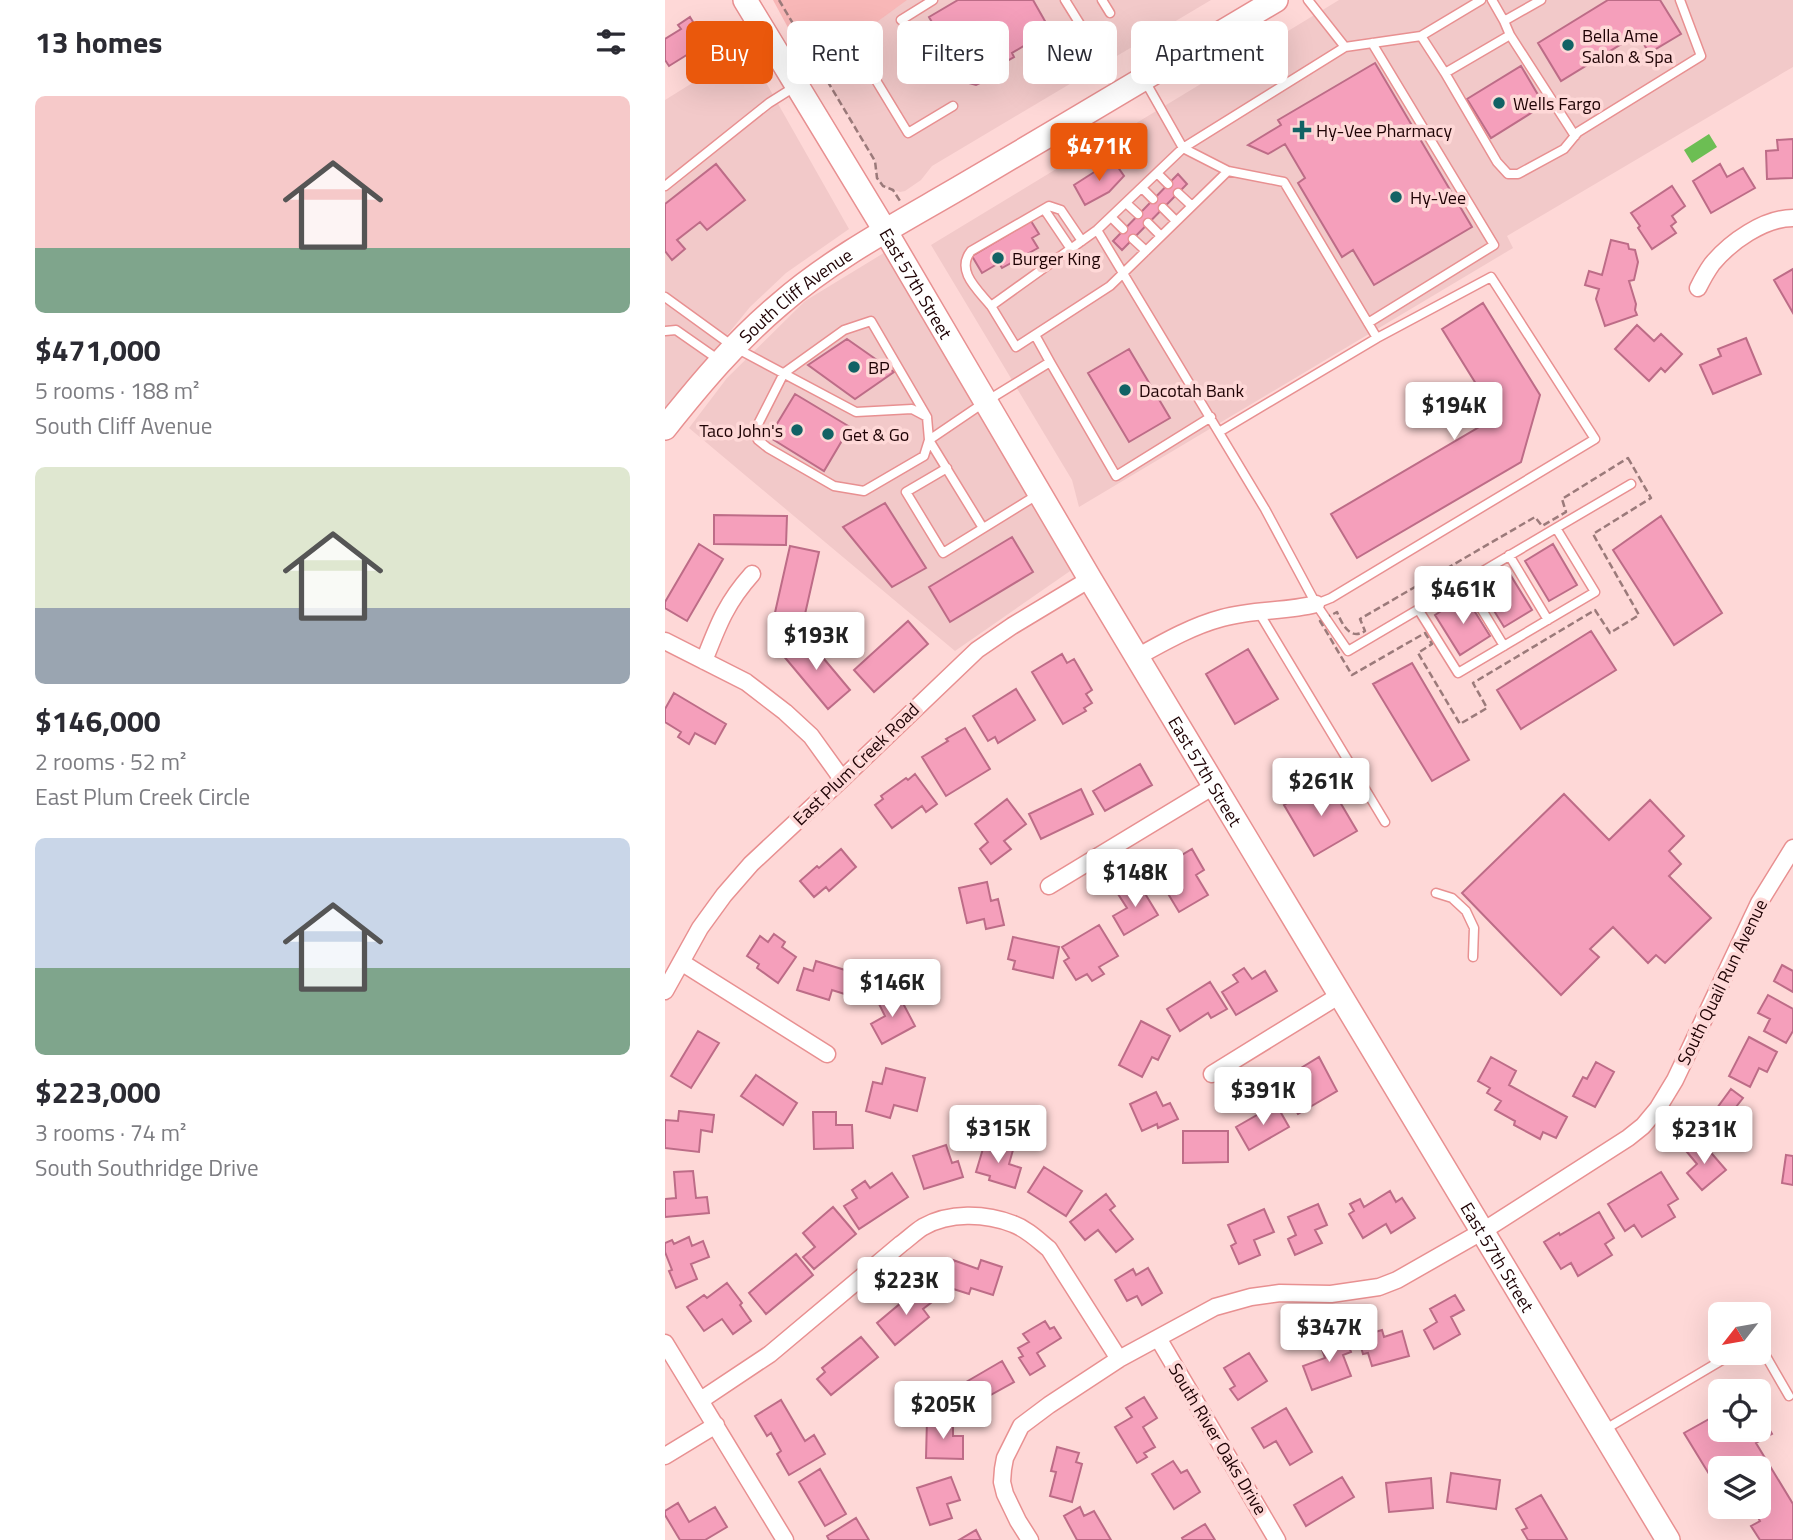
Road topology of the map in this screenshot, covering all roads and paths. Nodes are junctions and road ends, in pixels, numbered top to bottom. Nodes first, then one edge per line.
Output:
1 (745, 0) edge
2 (779, 0) edge
3 (933, 0) edge
4 (1065, 0) edge
5 (1102, 0) edge
6 (1276, 0) edge
7 (1308, 0) edge
8 (1481, 0) edge
9 (1492, 0) edge
10 (1541, 0) edge
11 (1680, 0) edge
12 (1110, 13) dead end
13 (901, 20) dead end
14 (1078, 21) edge
15 (1241, 21) edge
16 (1504, 22) junction
17 (1510, 35) junction
18 (1421, 36) junction
19 (1372, 43) junction
20 (1345, 47) junction
21 (1445, 74) junction
22 (878, 84) edge
23 (1136, 84) edge
24 (1147, 84) edge
25 (796, 86) junction
26 (953, 106) dead end
27 (1575, 136) junction
28 (1183, 148) junction
29 (1227, 171) junction
30 (1157, 173) junction
31 (1168, 184) dead end
32 (665, 186) edge
33 (1142, 188) junction
34 (893, 190) dead end
35 (1178, 193) dead end
36 (1153, 199) dead end
37 (1126, 203) junction
38 (1192, 206) junction
39 (1163, 208) dead end
40 (1044, 209) junction
41 (1138, 214) dead end
42 (1111, 217) junction
43 (1793, 218) edge
44 (1176, 221) junction
45 (1148, 223) dead end
46 (1123, 229) dead end
47 (1097, 230) junction
48 (885, 232) junction
49 (1161, 236) junction
50 (1133, 239) dead end
51 (1082, 241) junction
52 (1071, 249) junction
53 (1146, 251) junction
54 (1124, 273) junction
55 (1698, 288) dead end
56 (665, 297) edge
57 (991, 306) junction
58 (1368, 323) junction
59 (665, 331) edge
60 (1035, 335) junction
61 (1377, 338) junction
62 (727, 354) junction
63 (1050, 362) junction
64 (784, 373) junction
65 (985, 402) junction
66 (927, 417) junction
67 (1211, 417) junction
68 (665, 428) edge
69 (1219, 432) junction
70 (929, 440) junction
71 (947, 468) junction
72 (1631, 484) dead end
73 (1039, 494) junction
74 (983, 528) junction
75 (1556, 528) junction
76 (1509, 555) junction
77 (753, 574) dead end
78 (1090, 579) junction
79 (1465, 582) junction
80 (1315, 604) junction
81 (1418, 609) junction
82 (1258, 611) junction
83 (1325, 618) junction
84 (1548, 620) junction
85 (665, 641) edge
86 (1504, 646) junction
87 (1137, 657) junction
88 (704, 662) junction
89 (842, 779) junction
90 (1214, 786) junction
91 (1385, 822) dead end
92 (1793, 848) edge
93 (1049, 886) dead end
94 (1436, 893) dead end
95 (1473, 957) dead end
96 (681, 962) junction
97 (665, 991) edge
98 (1341, 995) junction
99 (827, 1054) dead end
100 (1212, 1074) dead end
101 (1483, 1231) junction
102 (1158, 1338) junction
103 (665, 1343) edge
104 (1119, 1359) junction
105 (1714, 1365) edge
106 (1771, 1365) edge
107 (1789, 1396) dead end
108 (701, 1400) junction
109 (716, 1425) junction
110 (1603, 1431) junction
111 (665, 1456) edge
112 (785, 1540) edge
113 (1030, 1540) edge
114 (1277, 1540) edge
115 (1668, 1540) edge

1 - 25 main road, East 57th Street
2 - 34 path
3 - 13 lane
4 - 14 lane
5 - 12 lane
6 - 15 main road, South Cliff Avenue
7 - 20 lane
8 - 18 lane
9 - 16 lane
10 - 16 lane
11 - 27 lane
16 - 17 lane
17 - 21 lane
17 - 27 lane
18 - 19 lane
18 - 21 lane
19 - 20 lane
19 - 58 lane
20 - 28 lane
21 - 27 lane
22 - 26 lane
23 - 48 main road, South Cliff Avenue
24 - 28 lane
25 - 32 lane
25 - 48 main road, East 57th Street
28 - 29 lane
28 - 30 lane
29 - 38 lane
29 - 58 lane
30 - 31 lane
30 - 33 lane
33 - 36 lane
33 - 37 lane
35 - 38 lane
37 - 41 lane
37 - 42 lane
38 - 44 lane
39 - 44 lane
40 - 51 lane
40 - 52 lane
40 - 57 lane
42 - 46 lane
42 - 47 lane
43 - 55 street
44 - 49 lane
45 - 49 lane
47 - 51 lane
47 - 54 lane
48 - 62 main road, South Cliff Avenue
48 - 65 main road, East 57th Street
49 - 53 lane
50 - 53 lane
51 - 52 lane
52 - 57 lane
53 - 54 lane
54 - 60 lane
54 - 67 lane
56 - 62 lane
57 - 60 lane
58 - 61 lane
59 - 62 lane
60 - 63 lane
61 - 69 lane
61 - 80 lane
62 - 64 lane
62 - 68 main road, South Cliff Avenue
63 - 65 lane
63 - 67 lane
64 - 66 lane
64 - 66 lane
64 - 70 lane
65 - 70 lane
65 - 73 main road, East 57th Street
66 - 70 lane
67 - 69 lane
69 - 80 lane
70 - 71 lane
71 - 74 lane
71 - 74 lane
72 - 75 lane
73 - 74 lane
73 - 78 main road, East 57th Street
75 - 76 lane
75 - 84 lane
76 - 79 lane
76 - 84 lane
77 - 88 street
78 - 87 main road, East 57th Street
78 - 89 street, East Plum Creek Road
79 - 81 lane
79 - 86 lane
80 - 82 street
80 - 83 lane
81 - 83 lane
81 - 86 lane
82 - 87 street
82 - 91 lane
83 - 83 path
84 - 86 lane
85 - 88 street
87 - 90 main road, East 57th Street
88 - 89 street
89 - 96 street, East Plum Creek Road
90 - 93 street
90 - 98 main road, East 57th Street
92 - 101 street, South Quail Run Avenue
94 - 95 lane
96 - 97 street, East Plum Creek Road
96 - 99 street
98 - 100 street
98 - 101 main road, East 57th Street
101 - 102 street, South Quail Run Avenue
101 - 110 main road, East 57th Street
102 - 104 street, South Quail Run Avenue
102 - 114 street, South River Oaks Drive
103 - 108 street
104 - 108 street
104 - 113 street, South Quail Run Avenue
105 - 110 lane
106 - 107 lane
108 - 109 street
109 - 111 street
109 - 112 street
110 - 115 main road, East 57th Street

